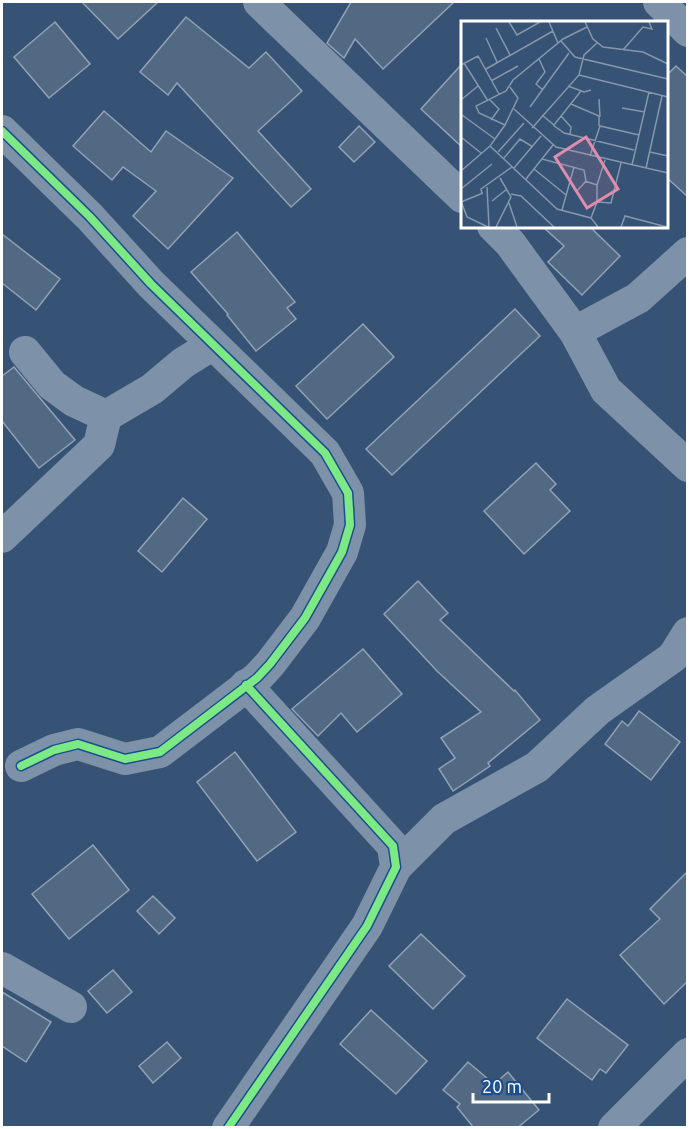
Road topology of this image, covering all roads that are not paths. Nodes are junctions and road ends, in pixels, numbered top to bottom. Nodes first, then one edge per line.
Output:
1 (260, 2) edge
2 (659, 2) edge
3 (687, 31) edge
4 (2, 132) edge
5 (461, 196) edge
6 (495, 228) edge
7 (687, 253) edge
8 (576, 332) junction
9 (212, 345) junction
10 (25, 352) dead end
11 (106, 416) junction
12 (687, 466) edge
13 (2, 537) edge
14 (687, 633) edge
15 (246, 685) junction
16 (21, 766) dead end
17 (396, 867) junction
18 (2, 968) edge
19 (71, 1007) dead end
20 (687, 1054) edge
21 (228, 1128) edge
22 (614, 1128) edge

1 - 5 street
2 - 3 street
4 - 9 street
6 - 8 street
7 - 8 street
8 - 12 street
9 - 11 street
9 - 15 street
10 - 11 street
11 - 13 street
14 - 17 street
15 - 16 street
15 - 17 street
17 - 21 street
18 - 19 street
20 - 22 street

